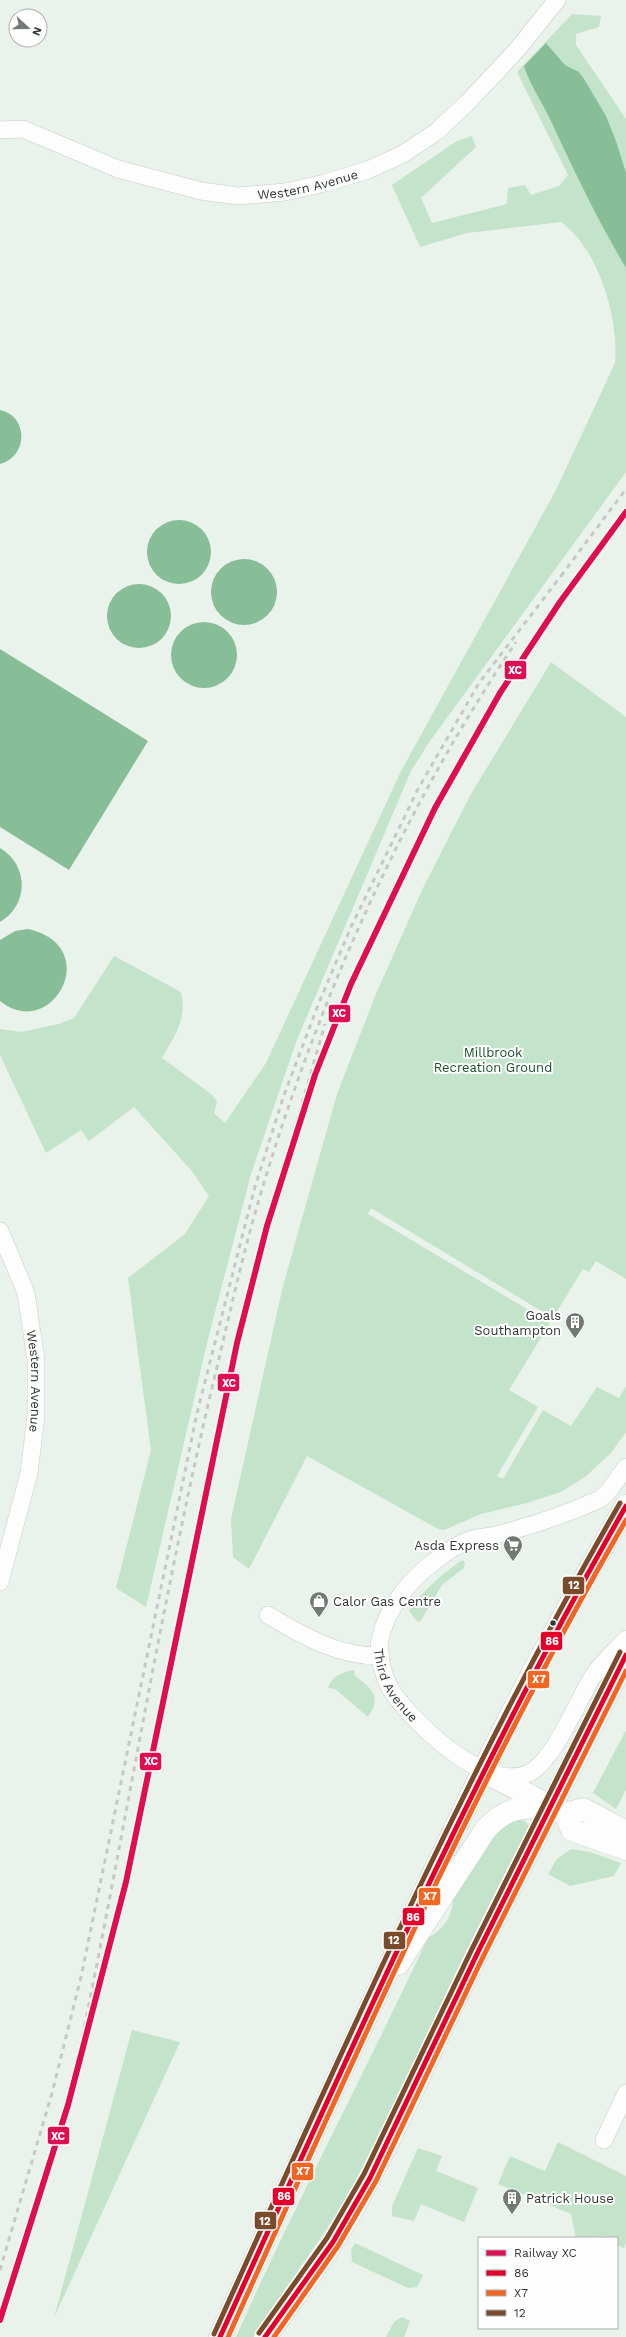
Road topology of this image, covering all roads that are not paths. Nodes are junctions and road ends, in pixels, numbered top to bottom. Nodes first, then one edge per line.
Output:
1 (557, 0) edge
2 (0, 130) edge
3 (0, 1231) edge
4 (626, 1467) edge
5 (626, 1506) edge
6 (0, 1582) edge
7 (268, 1615) dead end
8 (626, 1638) edge
9 (626, 1655) edge
10 (381, 1656) junction
11 (483, 1771) junction
12 (559, 1810) junction
13 (625, 1834) edge
14 (375, 1998) junction
15 (626, 2092) edge
16 (604, 2140) dead end
17 (220, 2337) edge
18 (265, 2337) edge

1 - 2 street, Western Avenue
3 - 6 street, Western Avenue
4 - 10 street, Third Avenue
5 - 11 main road
7 - 10 street
8 - 11 street
9 - 12 main road
10 - 11 street, Third Avenue
11 - 12 main road
11 - 14 main road
12 - 13 main road
12 - 14 main road
12 - 18 main road
14 - 17 main road
15 - 16 street

